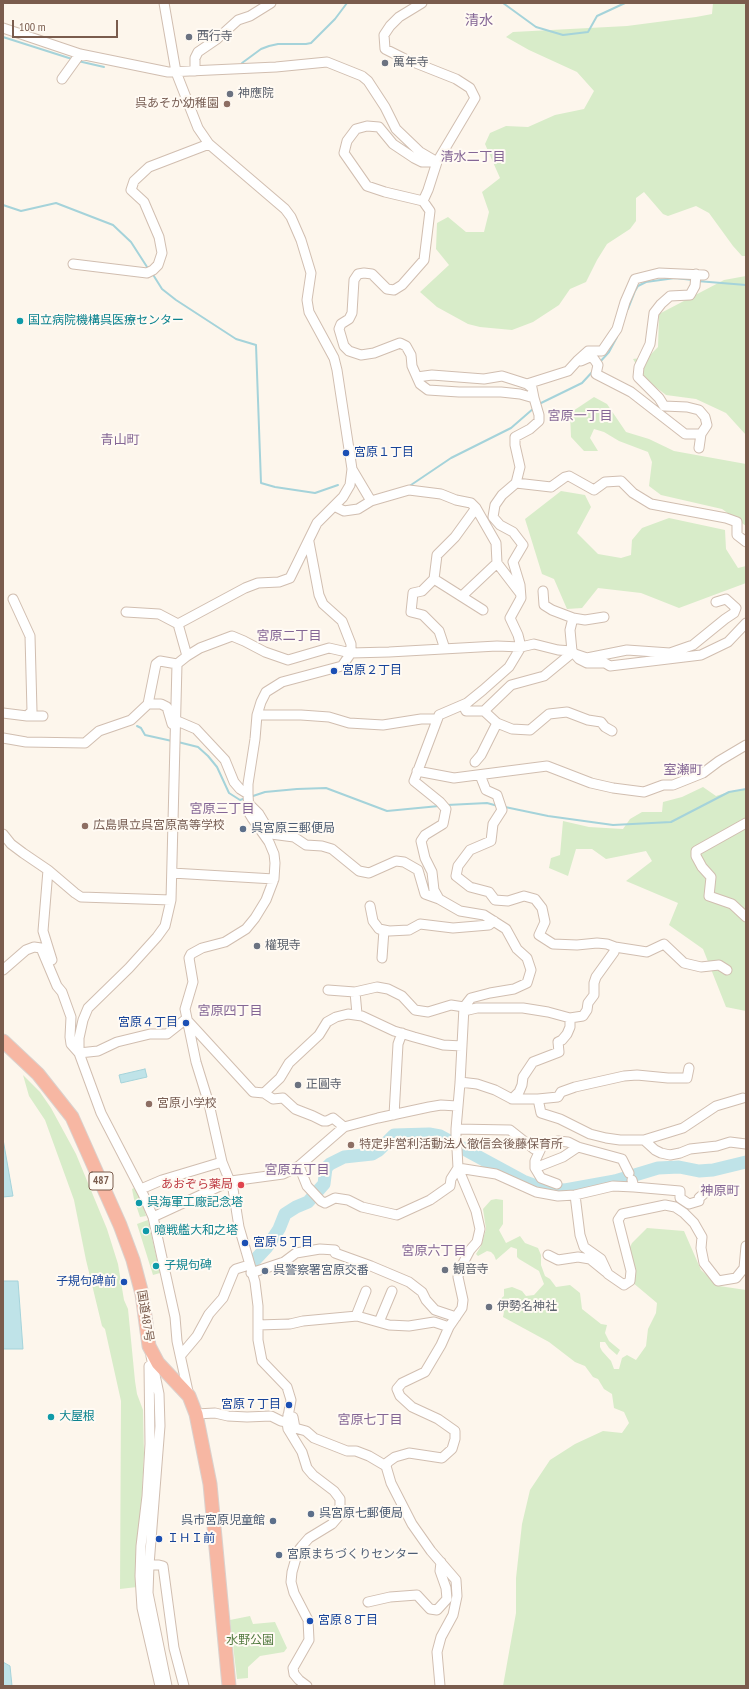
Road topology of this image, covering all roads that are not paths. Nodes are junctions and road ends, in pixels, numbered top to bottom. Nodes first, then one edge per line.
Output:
1 (164, 3) edge
2 (271, 3) edge
3 (422, 3) edge
4 (3, 28) edge
5 (80, 54) junction
6 (195, 71) junction
7 (176, 72) junction
8 (62, 79) dead end
9 (209, 144) junction
10 (437, 162) junction
11 (423, 200) junction
12 (73, 264) dead end
13 (576, 363) junction
14 (417, 377) junction
15 (527, 384) junction
16 (534, 398) junction
17 (702, 434) junction
18 (699, 448) dead end
19 (352, 469) junction
20 (516, 483) junction
21 (371, 501) junction
22 (334, 506) junction
23 (476, 508) junction
24 (309, 542) junction
25 (746, 542) edge
26 (497, 563) junction
27 (434, 579) junction
28 (543, 591) dead end
29 (520, 593) junction
30 (462, 596) junction
31 (13, 599) dead end
32 (716, 602) dead end
33 (483, 610) dead end
34 (126, 612) dead end
35 (604, 617) dead end
36 (573, 618) junction
37 (746, 623) edge
38 (178, 624) junction
39 (521, 647) junction
40 (445, 649) junction
41 (572, 652) junction
42 (351, 653) junction
43 (187, 656) junction
44 (177, 664) junction
45 (148, 704) junction
46 (463, 705) junction
47 (484, 711) junction
48 (3, 713) edge
49 (257, 715) junction
50 (27, 716) junction
51 (43, 716) dead end
52 (437, 719) junction
53 (175, 720) junction
54 (497, 723) junction
55 (174, 730) junction
56 (612, 731) dead end
57 (3, 738) edge
58 (743, 742) edge
59 (475, 762) dead end
60 (418, 771) junction
61 (480, 775) junction
62 (248, 794) junction
63 (249, 804) junction
64 (746, 822) edge
65 (3, 834) edge
66 (48, 870) junction
67 (172, 873) junction
68 (274, 879) junction
69 (439, 899) junction
70 (171, 900) junction
71 (370, 906) dead end
72 (746, 917) edge
73 (494, 921) junction
74 (384, 930) junction
75 (615, 947) junction
76 (382, 958) dead end
77 (3, 970) edge
78 (727, 970) dead end
79 (328, 990) dead end
80 (62, 992) junction
81 (355, 992) junction
82 (464, 1009) junction
83 (357, 1014) junction
84 (570, 1018) junction
85 (186, 1019) junction
86 (402, 1033) junction
87 (3, 1041) edge
88 (462, 1046) junction
89 (80, 1053) junction
90 (689, 1068) dead end
91 (460, 1082) junction
92 (264, 1093) junction
93 (742, 1098) dead end
94 (512, 1099) junction
95 (538, 1099) junction
96 (457, 1106) junction
97 (394, 1115) junction
98 (344, 1127) junction
99 (456, 1129) junction
100 (644, 1140) junction
101 (746, 1144) edge
102 (542, 1146) junction
103 (578, 1147) junction
104 (222, 1162) junction
105 (299, 1166) junction
106 (458, 1168) junction
107 (536, 1168) junction
108 (632, 1180) junction
109 (231, 1181) junction
110 (557, 1184) dead end
111 (141, 1189) junction
112 (707, 1191) dead end
113 (575, 1195) junction
114 (153, 1217) junction
115 (746, 1246) edge
116 (548, 1255) dead end
117 (250, 1269) junction
118 (608, 1274) junction
119 (392, 1291) dead end
120 (366, 1292) dead end
121 (356, 1316) junction
122 (456, 1317) junction
123 (379, 1322) junction
124 (258, 1325) junction
125 (449, 1327) junction
126 (149, 1346) junction
127 (181, 1355) junction
128 (189, 1396) junction
129 (196, 1414) junction
130 (288, 1418) junction
131 (386, 1466) junction
132 (441, 1562) junction
133 (145, 1565) junction
134 (368, 1602) dead end
135 (160, 1686) edge
136 (167, 1686) edge
137 (184, 1686) edge
138 (230, 1686) edge
139 (307, 1686) edge
140 (440, 1686) edge

1 - 7 street
2 - 6 street
3 - 10 street
4 - 5 street
5 - 7 street
5 - 8 street
6 - 7 street
6 - 10 street
7 - 9 street
9 - 12 street
9 - 19 street
10 - 11 street
10 - 11 street
11 - 14 street
13 - 15 street
13 - 17 street
13 - 17 street
14 - 15 street
14 - 16 street
15 - 16 street
16 - 20 street
17 - 18 street
19 - 21 street
19 - 22 street
20 - 25 street
20 - 29 street
21 - 22 street
21 - 23 street
22 - 24 street
23 - 26 street
23 - 27 street
24 - 38 street
24 - 42 street
26 - 29 street
26 - 30 street
27 - 30 street
27 - 40 street
28 - 36 street
29 - 39 street
30 - 33 street
31 - 50 street
32 - 41 street
34 - 38 street
35 - 36 street
36 - 41 street
37 - 41 street
38 - 43 street
39 - 40 street
39 - 41 street
39 - 46 street
40 - 42 street
41 - 47 street
42 - 43 street
42 - 49 street
43 - 44 street
44 - 45 street
44 - 53 street
45 - 55 street
45 - 57 street
46 - 47 street
46 - 52 street
47 - 54 street
48 - 50 street
49 - 52 street
49 - 62 street
50 - 51 street
52 - 60 street
53 - 55 street
53 - 62 street
54 - 56 street
54 - 59 street
55 - 67 street
58 - 61 street
60 - 61 street
60 - 69 street
61 - 75 street
62 - 63 street
63 - 68 street
63 - 69 street
64 - 72 street
65 - 66 street
66 - 70 street
66 - 80 street
67 - 68 street
67 - 70 street
68 - 85 street
69 - 73 street
70 - 89 street
71 - 74 street
73 - 74 street
73 - 82 street
74 - 76 street
75 - 78 street
75 - 84 street
77 - 80 street
79 - 81 street
80 - 89 street
81 - 82 street
81 - 83 street
82 - 84 street
82 - 88 street
83 - 86 street
83 - 92 street
84 - 94 street
85 - 89 street
85 - 92 street
85 - 104 street
86 - 88 street
86 - 97 street
87 - 126 highway, 国道487号 / 487
88 - 91 street
89 - 111 street
90 - 95 street
91 - 94 street
91 - 96 street
92 - 98 street
93 - 100 street
94 - 95 street
95 - 100 street
96 - 97 street
96 - 99 street
97 - 98 street
98 - 105 street
99 - 102 street
99 - 106 street
100 - 101 street
102 - 103 street
102 - 107 street
103 - 107 street
103 - 108 street
104 - 109 street
104 - 111 street
105 - 106 street
105 - 109 street
106 - 113 street
106 - 122 street
107 - 110 street
108 - 112 street
108 - 113 street
109 - 114 street
109 - 117 street
111 - 114 street
113 - 118 street
114 - 127 street
115 - 118 street
116 - 118 street
117 - 122 street
117 - 124 street
117 - 127 street
119 - 123 street
120 - 121 street
121 - 123 street
121 - 124 street
122 - 125 street
123 - 125 street
124 - 130 street
125 - 131 street
126 - 128 highway, 国道487号 / 487
126 - 133 street
127 - 128 street
128 - 129 highway, 国道487号 / 487
129 - 130 street
129 - 138 highway, 国道487号 / 487
130 - 131 street
130 - 139 street
131 - 132 street
132 - 134 street
132 - 140 street
133 - 135 street
133 - 136 street
133 - 137 street

